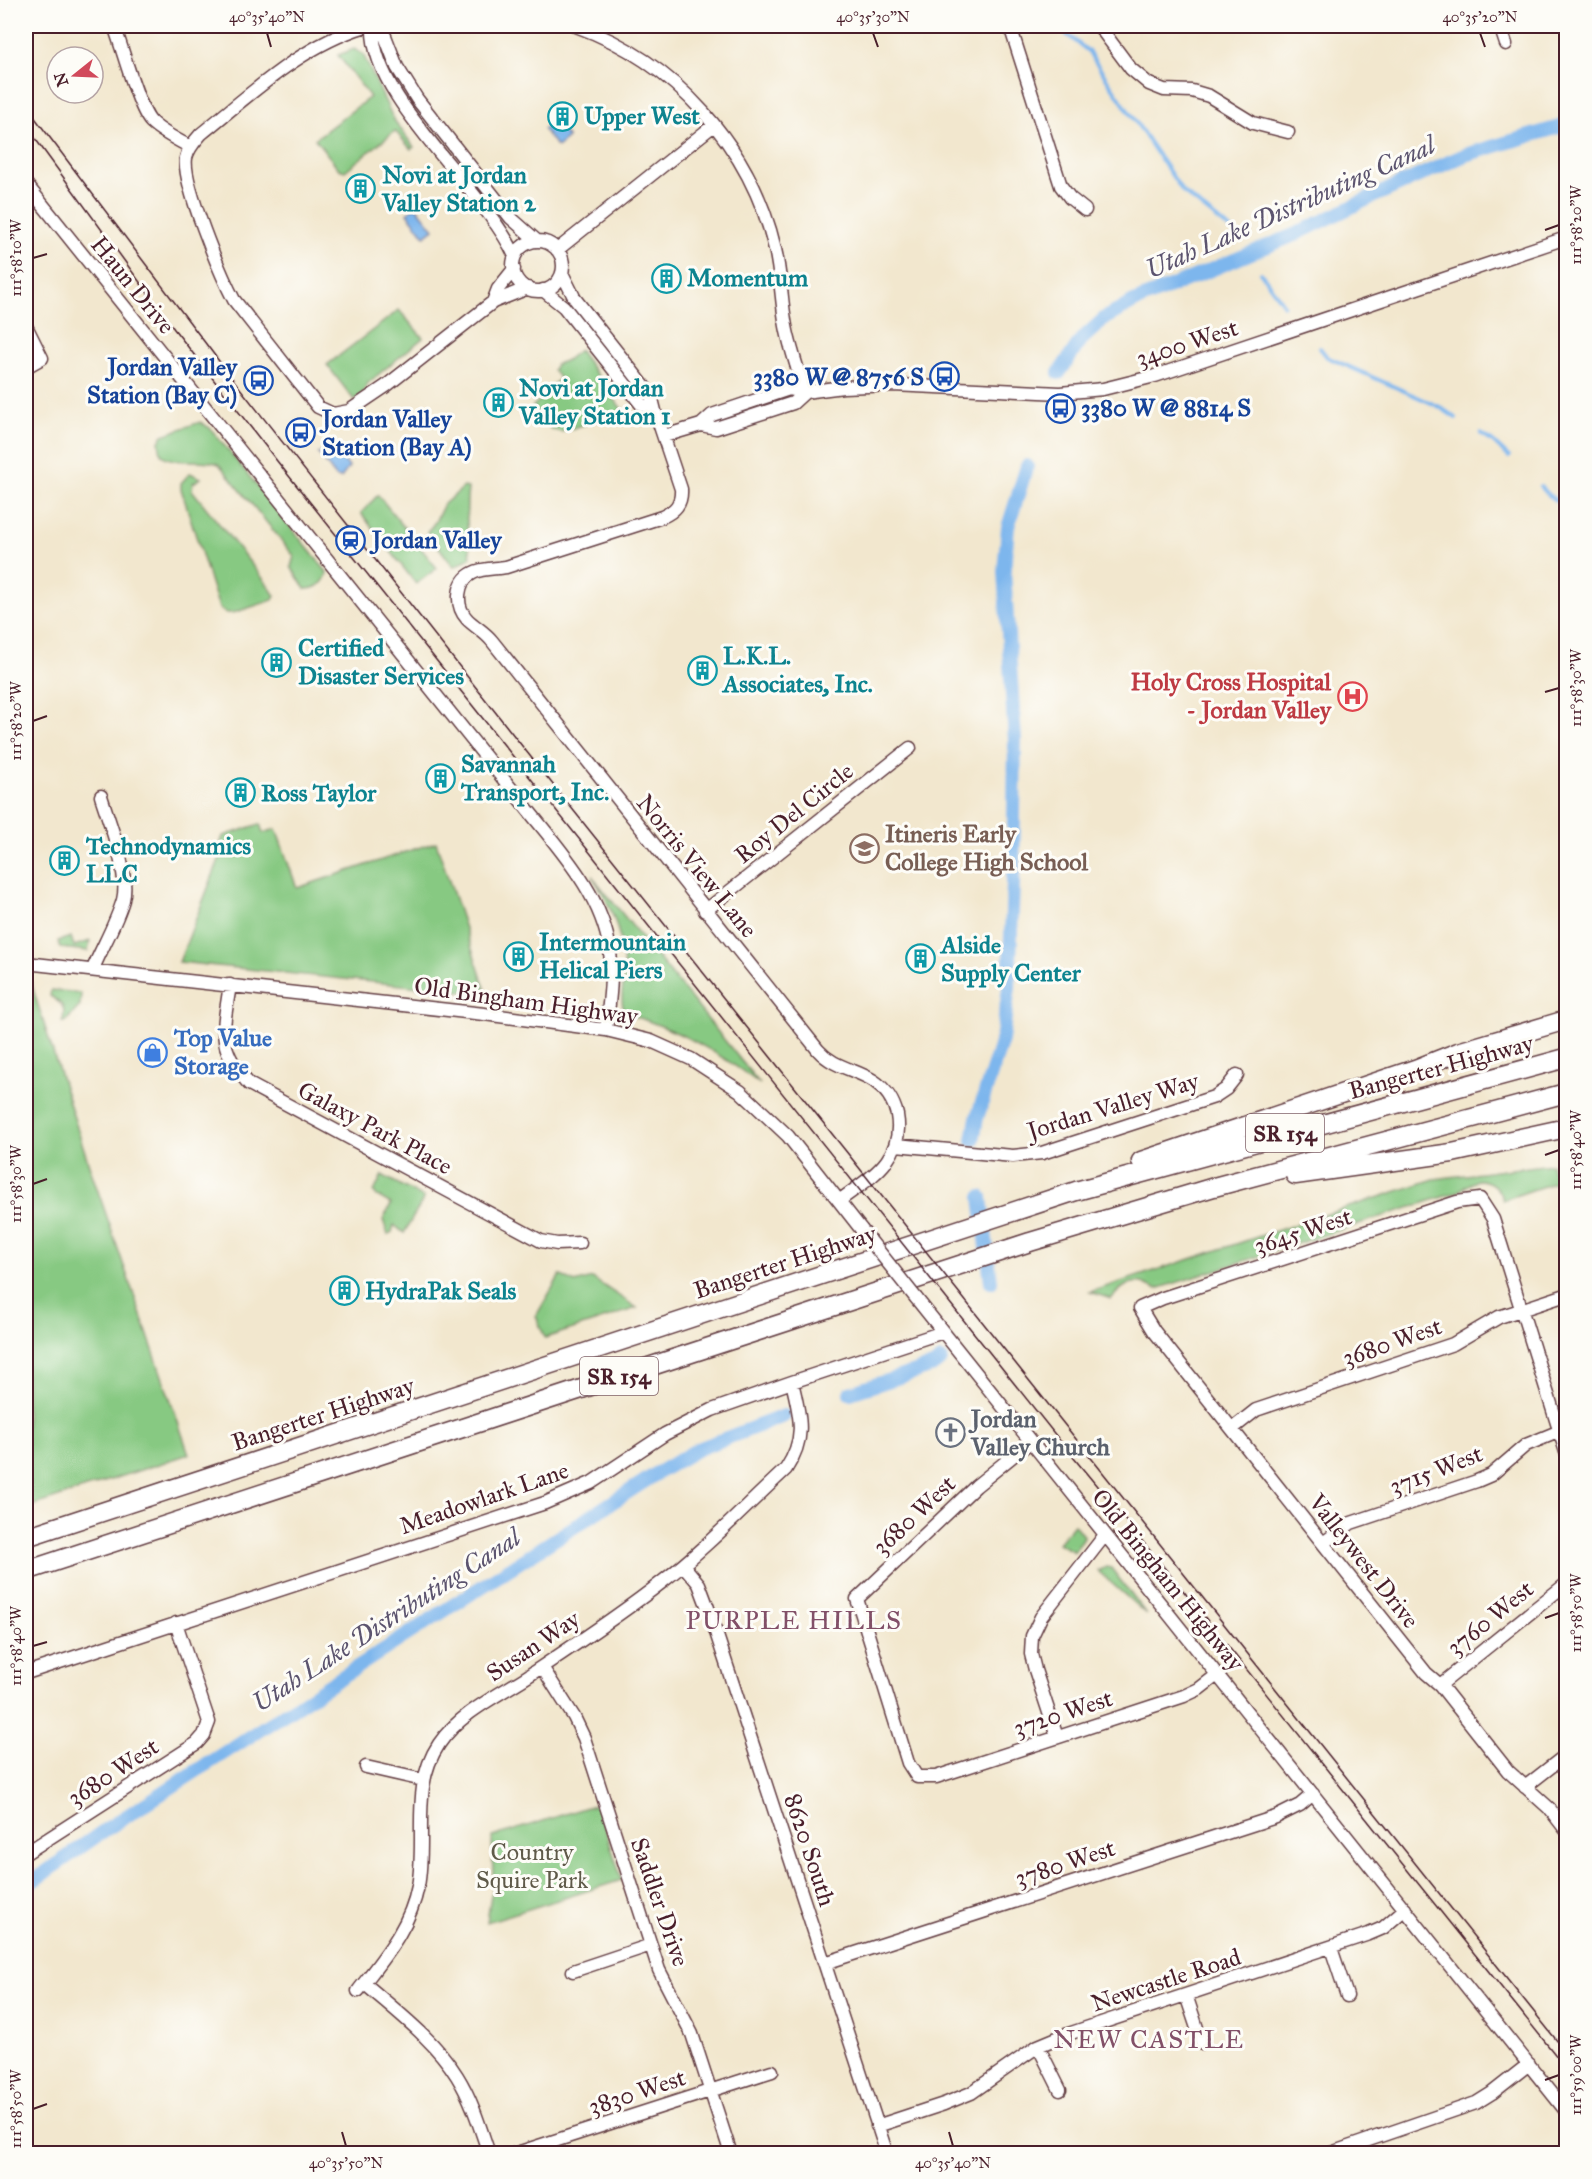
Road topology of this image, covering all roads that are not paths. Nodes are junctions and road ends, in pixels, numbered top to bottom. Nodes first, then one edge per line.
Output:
1 (114, 26) edge
2 (366, 26) edge
3 (374, 26) edge
4 (576, 26) edge
5 (1010, 26) edge
6 (1500, 26) edge
7 (1106, 28) edge
8 (1506, 44) dead end
9 (714, 125) junction
10 (1288, 132) dead end
11 (190, 147) junction
12 (26, 184) edge
13 (1085, 210) dead end
14 (1566, 238) edge
15 (537, 241) junction
16 (557, 250) junction
17 (515, 256) junction
18 (514, 269) junction
19 (562, 273) junction
20 (528, 288) junction
21 (543, 290) junction
22 (493, 302) junction
23 (26, 326) edge
24 (26, 367) edge
25 (805, 392) junction
26 (655, 411) junction
27 (664, 436) junction
28 (910, 748) dead end
29 (101, 796) dead end
30 (705, 911) junction
31 (26, 963) edge
32 (93, 969) junction
33 (230, 985) junction
34 (1566, 1020) edge
35 (606, 1030) junction
36 (1566, 1058) edge
37 (1236, 1076) dead end
38 (1566, 1093) edge
39 (1566, 1128) edge
40 (896, 1144) junction
41 (1107, 1183) junction
42 (1214, 1187) junction
43 (839, 1201) junction
44 (580, 1243) dead end
45 (1566, 1295) edge
46 (1140, 1308) joint
47 (1521, 1310) junction
48 (943, 1332) junction
49 (792, 1382) junction
50 (1232, 1429) junction
51 (1560, 1431) junction
52 (1030, 1442) junction
53 (1566, 1452) edge
54 (1105, 1535) junction
55 (26, 1537) edge
56 (1323, 1543) junction
57 (683, 1565) junction
58 (26, 1571) edge
59 (1566, 1584) edge
60 (176, 1623) junction
61 (542, 1667) junction
62 (26, 1673) edge
63 (1217, 1675) junction
64 (1440, 1685) junction
65 (1057, 1737) junction
66 (1566, 1755) edge
67 (366, 1767) dead end
68 (917, 1777) joint
69 (423, 1779) junction
70 (1525, 1787) junction
71 (1313, 1794) junction
72 (1566, 1830) edge
73 (26, 1853) edge
74 (1405, 1909) junction
75 (651, 1945) junction
76 (1331, 1948) junction
77 (825, 1963) junction
78 (573, 1971) dead end
79 (1186, 1995) junction
80 (1347, 1996) dead end
81 (1202, 2043) dead end
82 (1038, 2046) junction
83 (1529, 2064) junction
84 (772, 2071) dead end
85 (711, 2090) junction
86 (1060, 2090) dead end
87 (1566, 2111) edge
88 (877, 2126) junction
89 (489, 2154) edge
90 (514, 2154) edge
91 (731, 2154) edge
92 (887, 2154) edge
93 (1328, 2154) edge

1 - 11 street
2 - 11 street
3 - 15 street
3 - 17 street
4 - 9 street
5 - 13 street
6 - 8 street
7 - 10 street
9 - 16 street
9 - 25 street
11 - 22 street
12 - 35 street, Haun Drive
14 - 25 street, 3400 West
15 - 16 street
15 - 17 street
16 - 19 street
17 - 18 street
18 - 20 street
18 - 22 street
19 - 21 street
19 - 26 street
20 - 21 street
20 - 22 street
21 - 26 street
23 - 24 street
25 - 27 street, 3400 West
26 - 27 street
27 - 30 street, Norris View Lane
28 - 30 street, Roy Del Circle
29 - 32 street
30 - 40 street, Norris View Lane
31 - 32 street, Old Bingham Highway
32 - 33 street, Old Bingham Highway
33 - 35 street, Old Bingham Highway
33 - 44 street, Galaxy Park Place
34 - 41 highway
35 - 43 street, Old Bingham Highway
36 - 41 highway, Bangerter Highway / SR 154
37 - 40 street, Jordan Valley Way
38 - 42 highway, SR 154
39 - 42 highway
40 - 43 street
41 - 55 highway, Bangerter Highway / SR 154
42 - 58 highway, SR 154
43 - 48 street, Old Bingham Highway, bridge
45 - 47 street, 3680 West
46 - 47 street, 3645 West
46 - 50 street, Valleywest Drive
47 - 50 street, 3680 West
47 - 51 street
48 - 49 street, Meadowlark Lane
48 - 52 street, Old Bingham Highway
49 - 57 street, Susan Way
49 - 60 street, Meadowlark Lane
50 - 56 street, Valleywest Drive
51 - 53 street
51 - 56 street, 3715 West
52 - 54 street, Old Bingham Highway
52 - 68 street, 3680 West
54 - 63 street, Old Bingham Highway
54 - 65 street
56 - 64 street, Valleywest Drive
57 - 61 street, Susan Way
57 - 77 street, 8620 South
59 - 64 street, 3760 West
60 - 62 street, Meadowlark Lane
60 - 73 street, 3680 West
61 - 69 street, Susan Way
61 - 75 street, Saddler Drive
63 - 65 street, 3720 West
63 - 71 street, Old Bingham Highway
64 - 70 street, Valleywest Drive
65 - 68 street, 3720 West
66 - 70 street
67 - 69 street
69 - 89 street, Susan Way
70 - 72 street, Valleywest Drive
71 - 74 street, Old Bingham Highway
71 - 77 street, 3780 West
74 - 76 street, Newcastle Road
74 - 83 street, Old Bingham Highway
75 - 78 street
75 - 85 street, Saddler Drive
76 - 79 street, Newcastle Road
76 - 80 street
77 - 88 street, 8620 South
79 - 81 street
79 - 82 street, Newcastle Road
82 - 86 street
82 - 88 street, Newcastle Road
83 - 87 street, Old Bingham Highway
83 - 93 street
84 - 85 street, 3830 West
85 - 90 street, 3830 West
85 - 91 street, Saddler Drive
88 - 92 street, 8620 South

